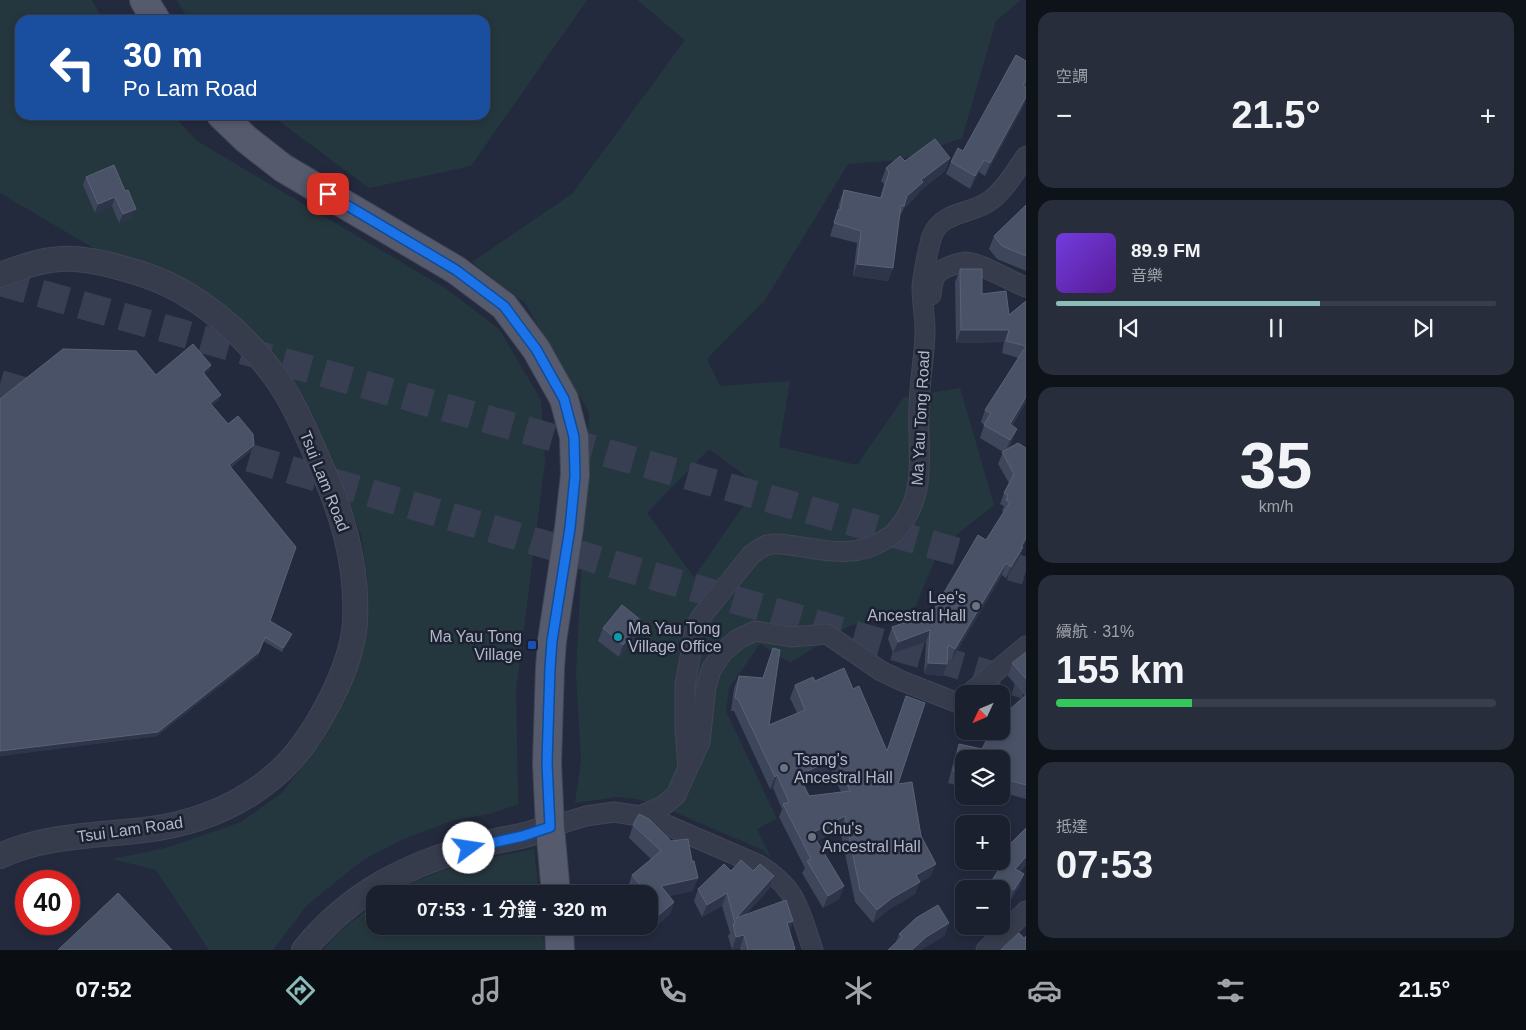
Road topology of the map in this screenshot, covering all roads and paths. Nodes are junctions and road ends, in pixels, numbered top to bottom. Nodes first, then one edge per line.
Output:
1 (144, 0) edge
2 (153, 15) edge
3 (226, 120) edge
4 (1026, 156) edge
5 (0, 275) edge
6 (1026, 288) edge
7 (925, 330) junction
8 (1026, 646) edge
9 (980, 685) edge
10 (955, 702) edge
11 (688, 768) junction
12 (640, 816) junction
13 (550, 827) junction
14 (0, 856) edge
15 (555, 885) edge
16 (1026, 911) edge
17 (559, 935) edge
18 (304, 950) edge
19 (560, 950) edge
20 (813, 950) edge
21 (986, 950) edge

1 - 2 main road
3 - 13 main road
4 - 7 street, Ma Yau Tong Road
5 - 14 street, Tsui Lam Road
6 - 7 street
7 - 11 street, Ma Yau Tong Road
8 - 9 street
10 - 11 street
11 - 12 street, Ma Yau Tong Road
12 - 13 street
12 - 20 street
13 - 15 main road
13 - 18 street
16 - 21 street
17 - 19 main road

